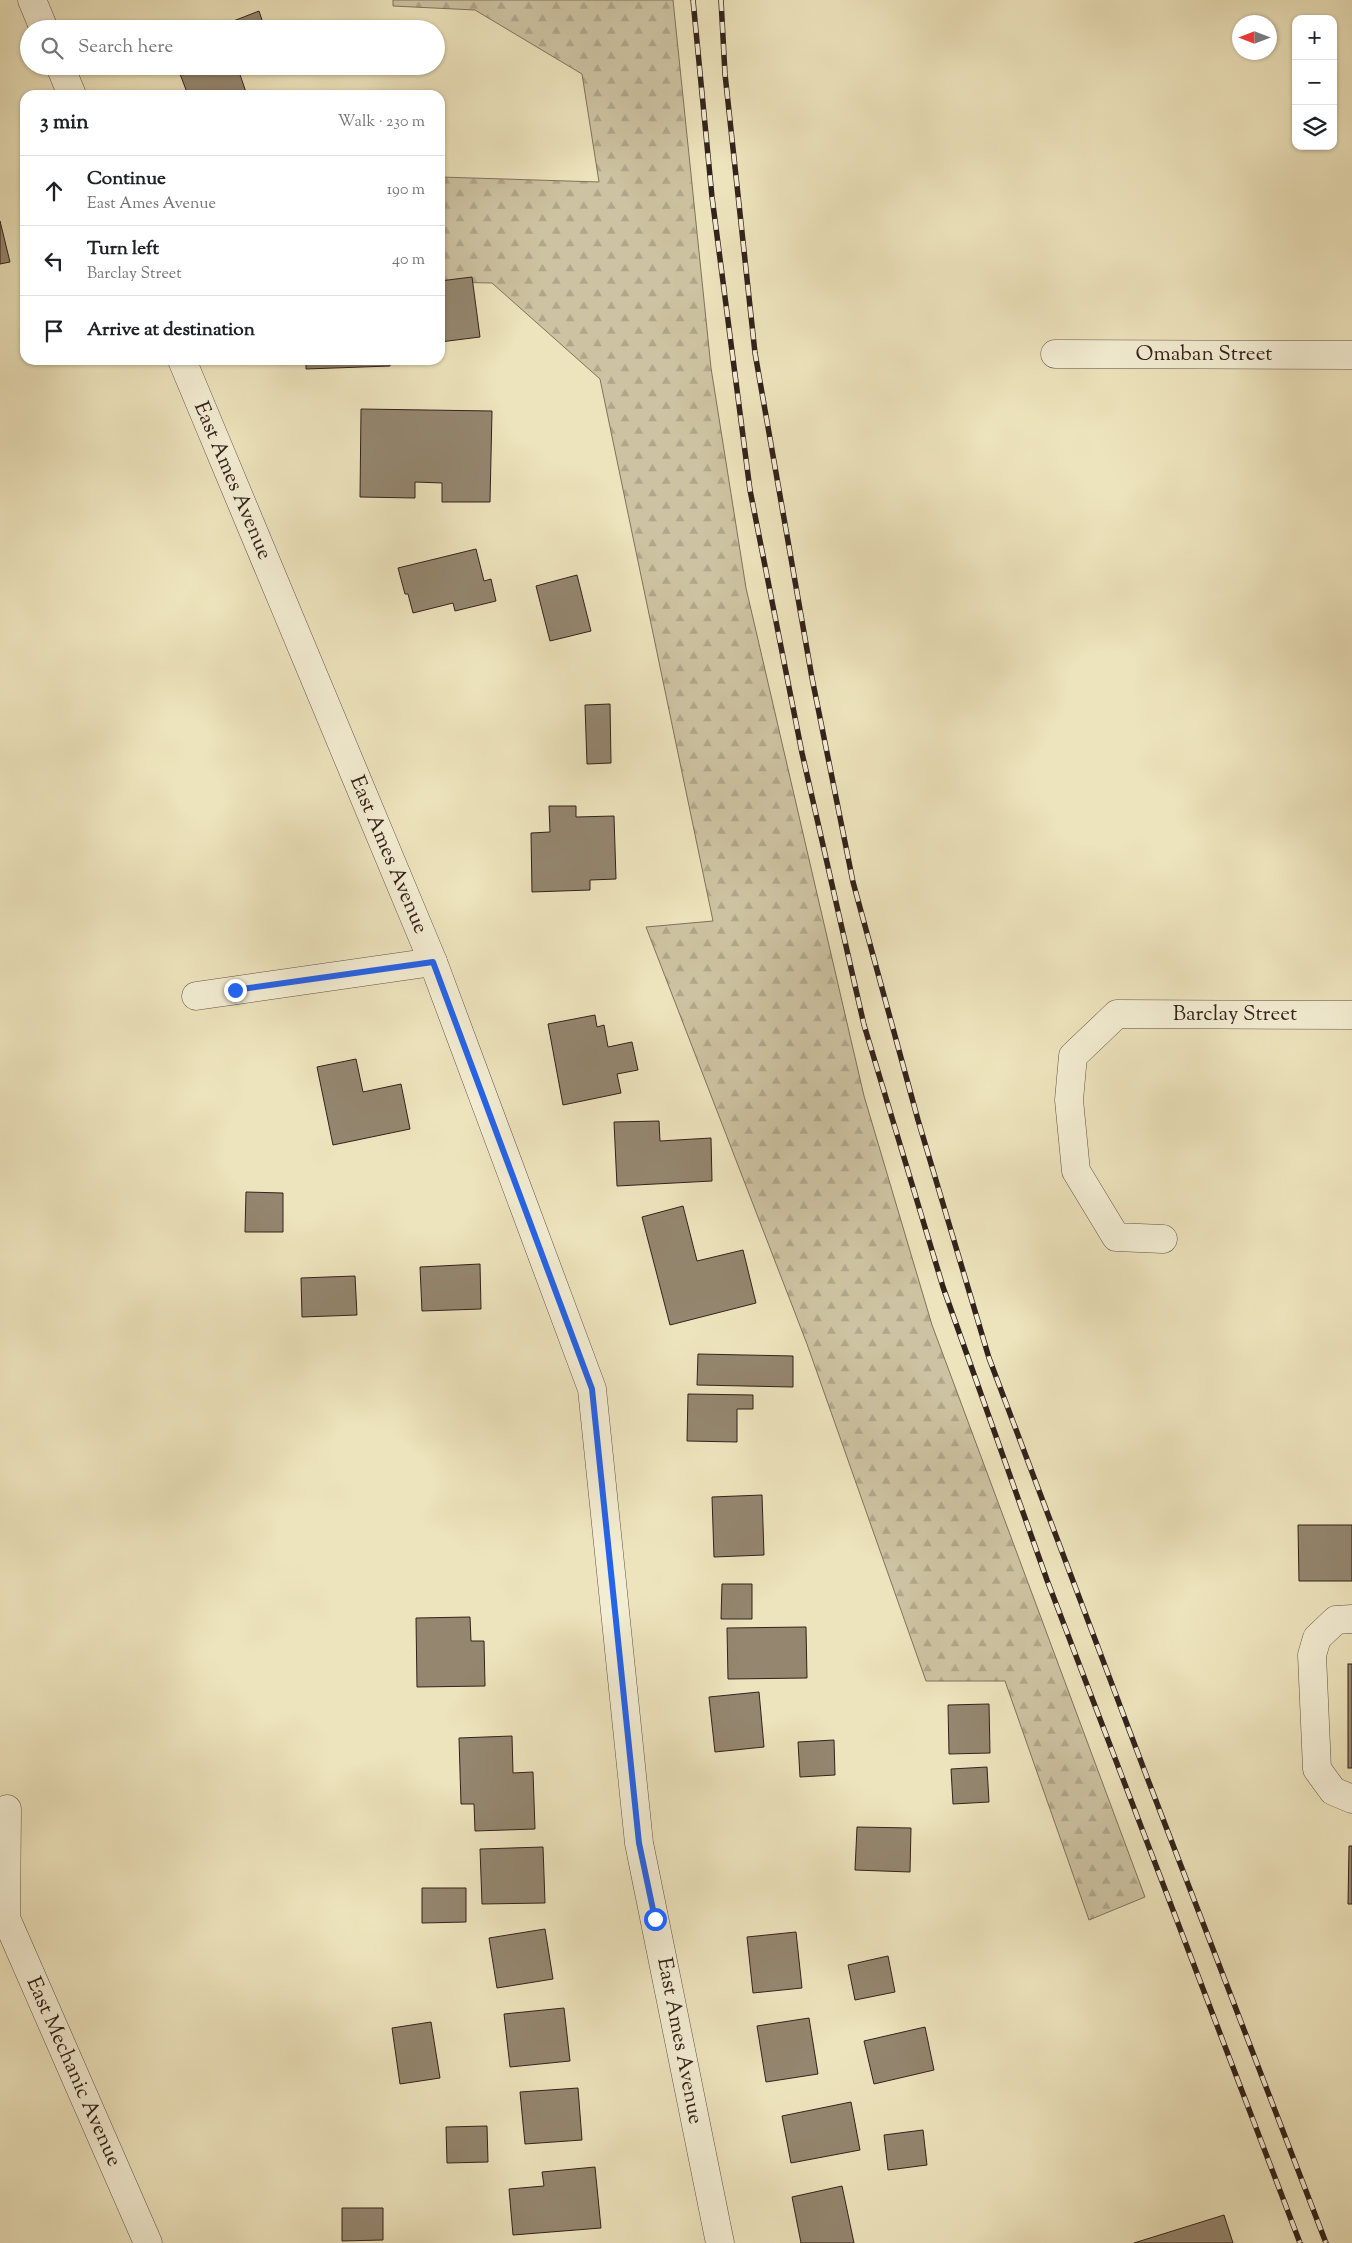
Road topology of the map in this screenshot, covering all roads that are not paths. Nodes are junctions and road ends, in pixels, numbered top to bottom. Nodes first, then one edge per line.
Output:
1 (32, 0) edge
2 (40, 20) edge
3 (64, 75) edge
4 (70, 90) edge
5 (1055, 354) dead end
6 (1352, 355) edge
7 (184, 365) edge
8 (433, 962) junction
9 (196, 996) dead end
10 (1352, 1016) edge
11 (1163, 1239) dead end
12 (1352, 1619) edge
13 (1352, 1799) edge
14 (7, 1809) dead end
15 (148, 2243) edge
16 (720, 2243) edge

1 - 2 street
3 - 4 street
5 - 6 street, Omaban Street
7 - 8 street, East Ames Avenue
8 - 9 street
8 - 16 street, East Ames Avenue
10 - 11 street, Barclay Street
12 - 13 street
14 - 15 street, East Mechanic Avenue

